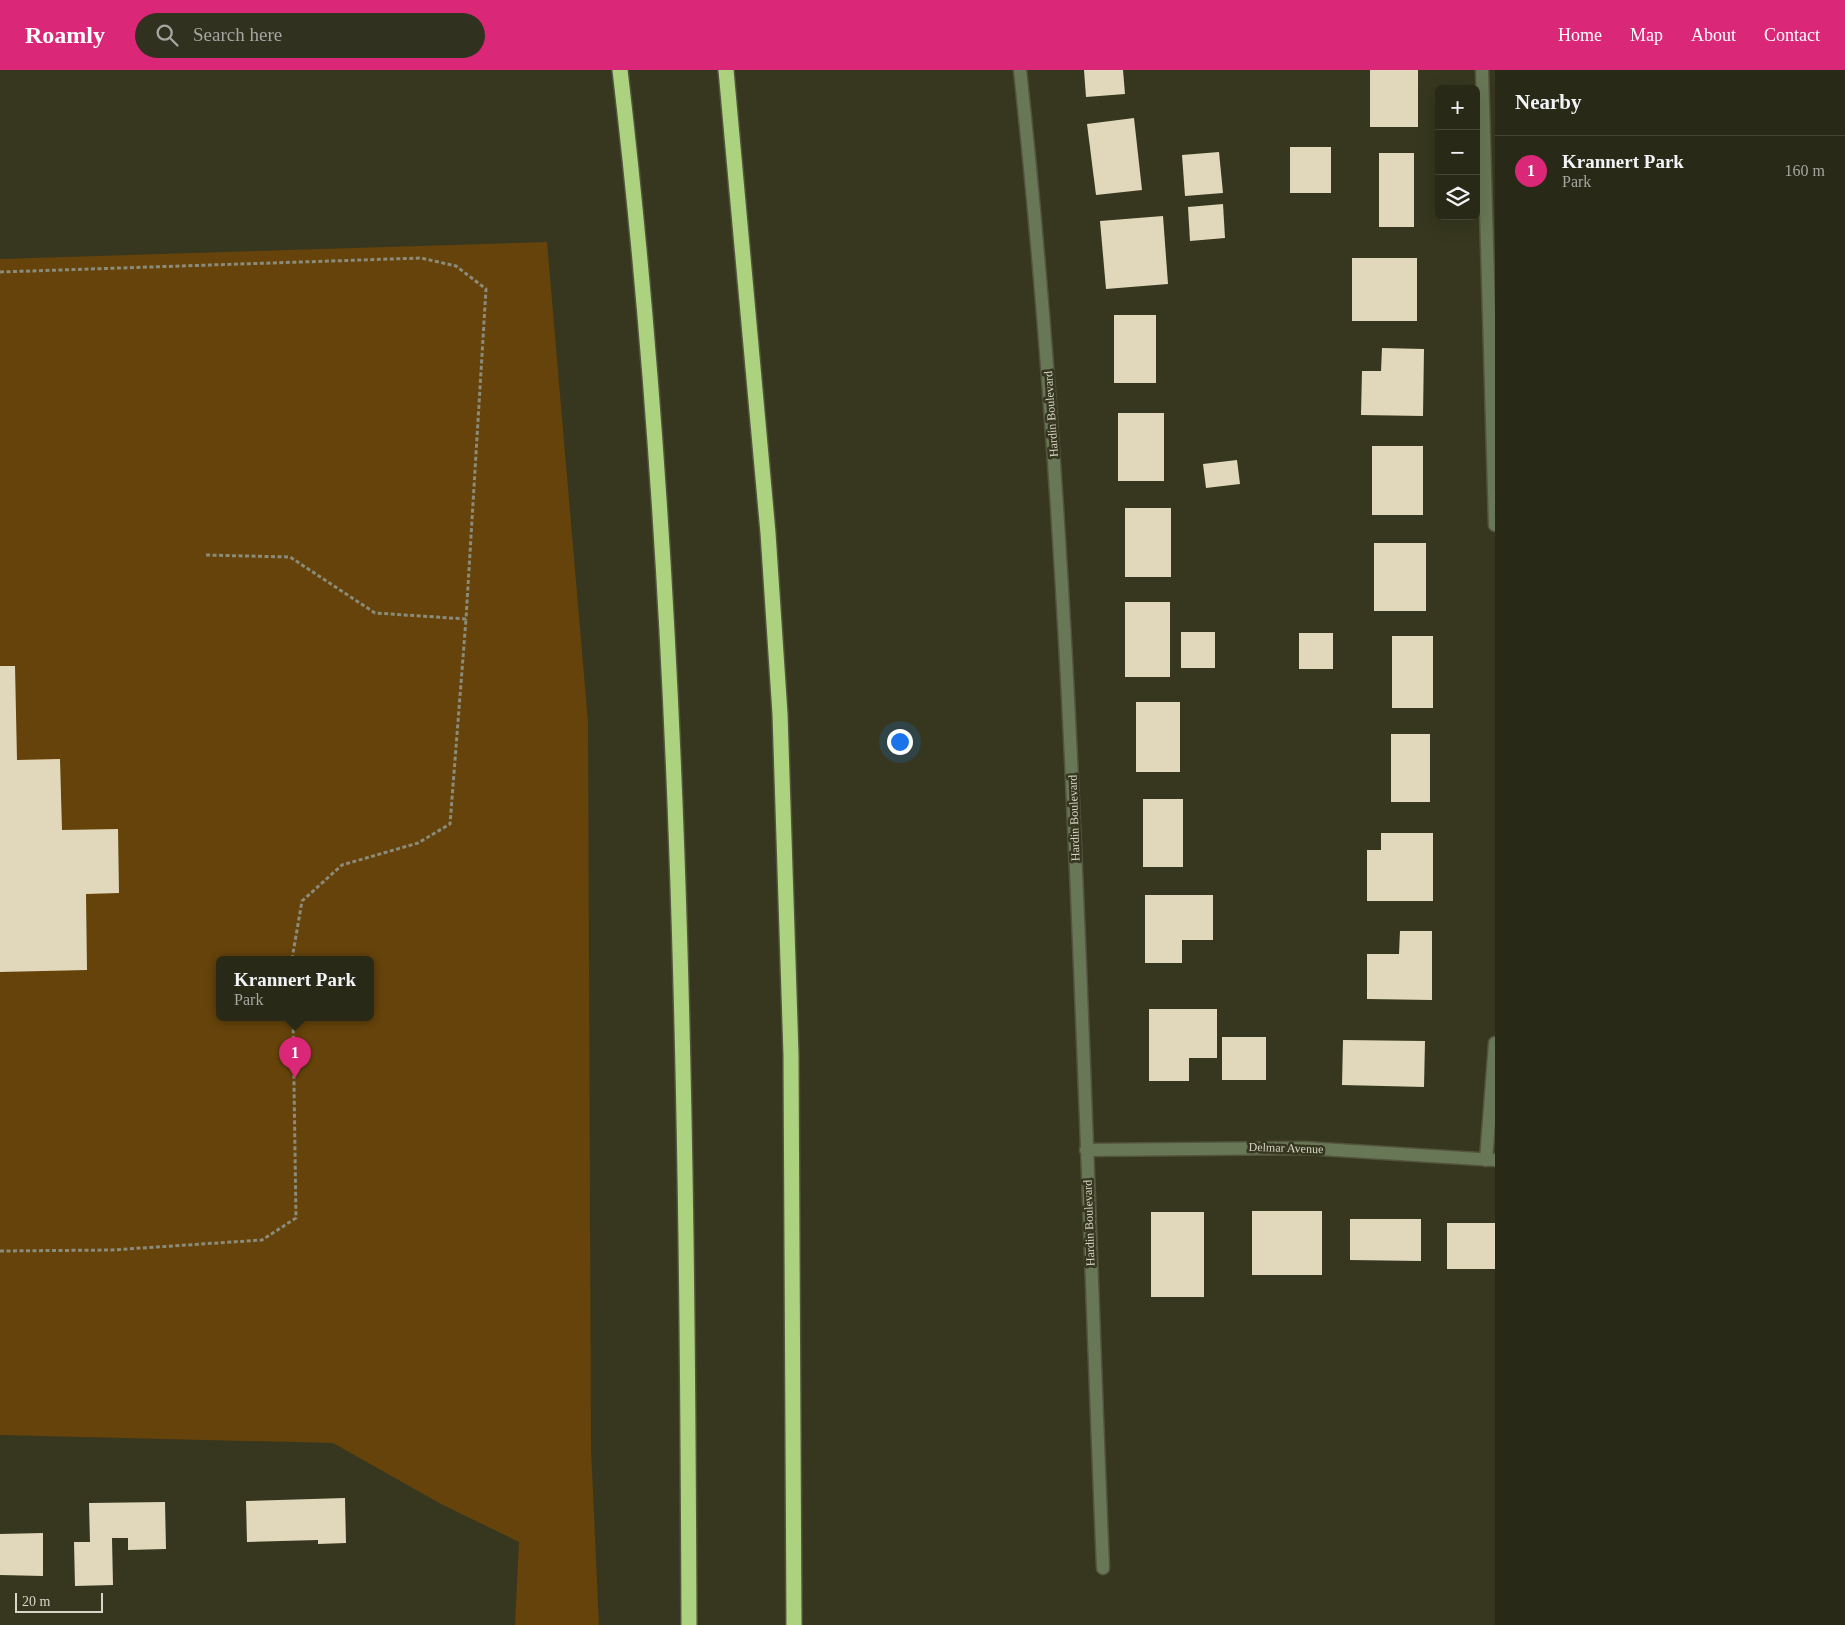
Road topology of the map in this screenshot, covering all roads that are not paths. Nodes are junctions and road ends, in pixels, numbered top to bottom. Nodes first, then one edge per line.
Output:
1 (620, 70) edge
2 (726, 70) edge
3 (1020, 70) edge
4 (1482, 70) edge
5 (1495, 525) edge
6 (1495, 1043) edge
7 (1086, 1150) junction
8 (1490, 1160) edge
9 (1103, 1568) dead end
10 (689, 1625) edge
11 (794, 1625) edge

1 - 10 highway
2 - 11 highway
3 - 7 street, Hardin Boulevard
4 - 5 street
6 - 8 street
7 - 8 street, Delmar Avenue
7 - 9 street, Hardin Boulevard

